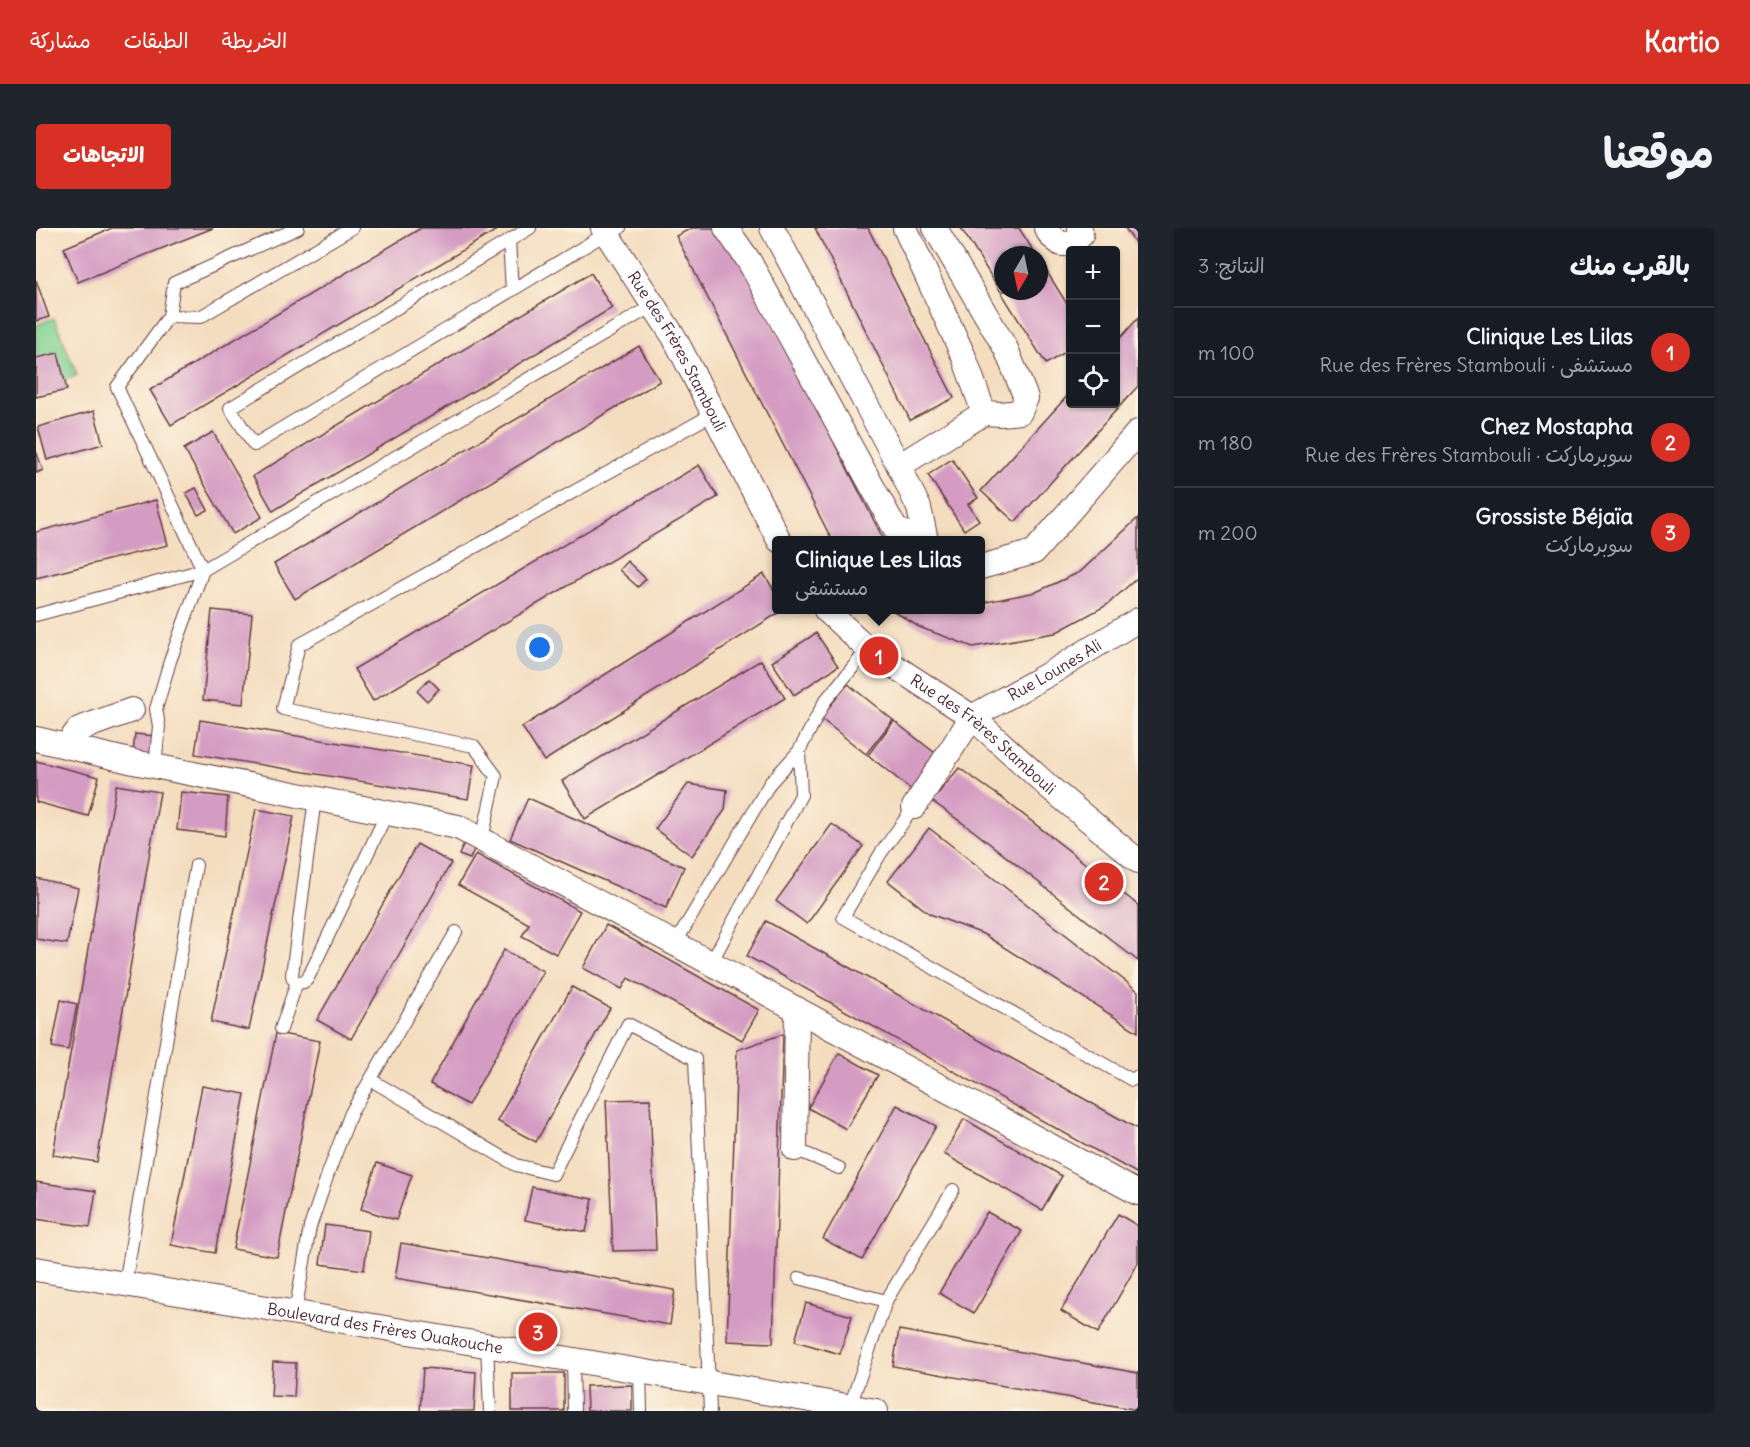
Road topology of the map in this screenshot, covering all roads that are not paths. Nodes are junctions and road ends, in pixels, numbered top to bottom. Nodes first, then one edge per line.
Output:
1 (298, 228) edge
2 (352, 228) edge
3 (530, 228) edge
4 (726, 228) edge
5 (772, 228) edge
6 (905, 228) edge
7 (935, 228) edge
8 (1046, 228) edge
9 (1080, 228) edge
10 (610, 230) edge
11 (509, 241) junction
12 (512, 290) junction
13 (654, 305) junction
14 (169, 316) junction
15 (984, 413) junction
16 (713, 414) junction
17 (1138, 432) edge
18 (899, 466) junction
19 (777, 536) edge
20 (914, 536) edge
21 (925, 536) edge
22 (985, 566) edge
23 (203, 570) junction
24 (831, 614) edge
25 (36, 615) edge
26 (1138, 620) edge
27 (868, 649) junction
28 (132, 710) dead end
29 (972, 717) junction
30 (36, 739) edge
31 (66, 746) junction
32 (799, 752) junction
33 (162, 767) junction
34 (315, 798) junction
35 (914, 807) joint
36 (387, 813) junction
37 (482, 839) junction
38 (1138, 861) edge
39 (196, 865) dead end
40 (456, 932) dead end
41 (675, 944) junction
42 (711, 963) junction
43 (297, 982) junction
44 (797, 1010) junction
45 (281, 1029) dead end
46 (1138, 1077) edge
47 (371, 1080) junction
48 (795, 1149) joint
49 (839, 1168) dead end
50 (953, 1190) dead end
51 (1138, 1193) edge
52 (36, 1269) edge
53 (799, 1278) dead end
54 (125, 1284) junction
55 (886, 1301) junction
56 (295, 1313) junction
57 (487, 1345) junction
58 (573, 1360) junction
59 (640, 1371) junction
60 (708, 1382) junction
61 (790, 1404) edge
62 (866, 1410) edge
63 (490, 1411) edge
64 (574, 1411) edge
65 (641, 1411) edge
66 (710, 1411) edge

1 - 14 lane
2 - 14 lane
3 - 11 lane
4 - 20 street
5 - 18 street
6 - 15 street
7 - 15 street
8 - 9 street
10 - 12 lane
10 - 13 street, Rue des Frères Stambouli
11 - 12 lane
11 - 12 lane
13 - 16 street, Rue des Frères Stambouli
13 - 23 lane
14 - 23 lane
15 - 18 street
16 - 19 street, Rue des Frères Stambouli
16 - 37 lane
17 - 22 street
18 - 21 street
23 - 25 lane
23 - 33 lane
24 - 27 street, Rue des Frères Stambouli
26 - 29 street, Rue Lounes Ali
27 - 29 street, Rue des Frères Stambouli
27 - 32 lane
28 - 31 street
29 - 35 street
29 - 38 street, Rue des Frères Stambouli
30 - 31 street
31 - 33 street
32 - 41 lane
32 - 42 lane
33 - 34 street
34 - 36 street
34 - 43 lane
35 - 46 lane
36 - 37 street
36 - 43 lane
37 - 41 street
39 - 54 lane
40 - 47 lane
41 - 42 street
42 - 44 street
43 - 45 lane
44 - 48 street
44 - 51 street
47 - 56 lane
47 - 60 lane
48 - 49 lane
50 - 55 lane
52 - 54 street, Boulevard des Frères Ouakouche
53 - 55 lane
54 - 56 street, Boulevard des Frères Ouakouche
55 - 62 lane
56 - 57 street, Boulevard des Frères Ouakouche
57 - 58 street, Boulevard des Frères Ouakouche
57 - 63 lane
58 - 59 street, Boulevard des Frères Ouakouche
58 - 64 lane
59 - 60 street, Boulevard des Frères Ouakouche
59 - 65 lane
60 - 61 street, Boulevard des Frères Ouakouche
60 - 66 lane
61 - 62 street, Boulevard des Frères Ouakouche

